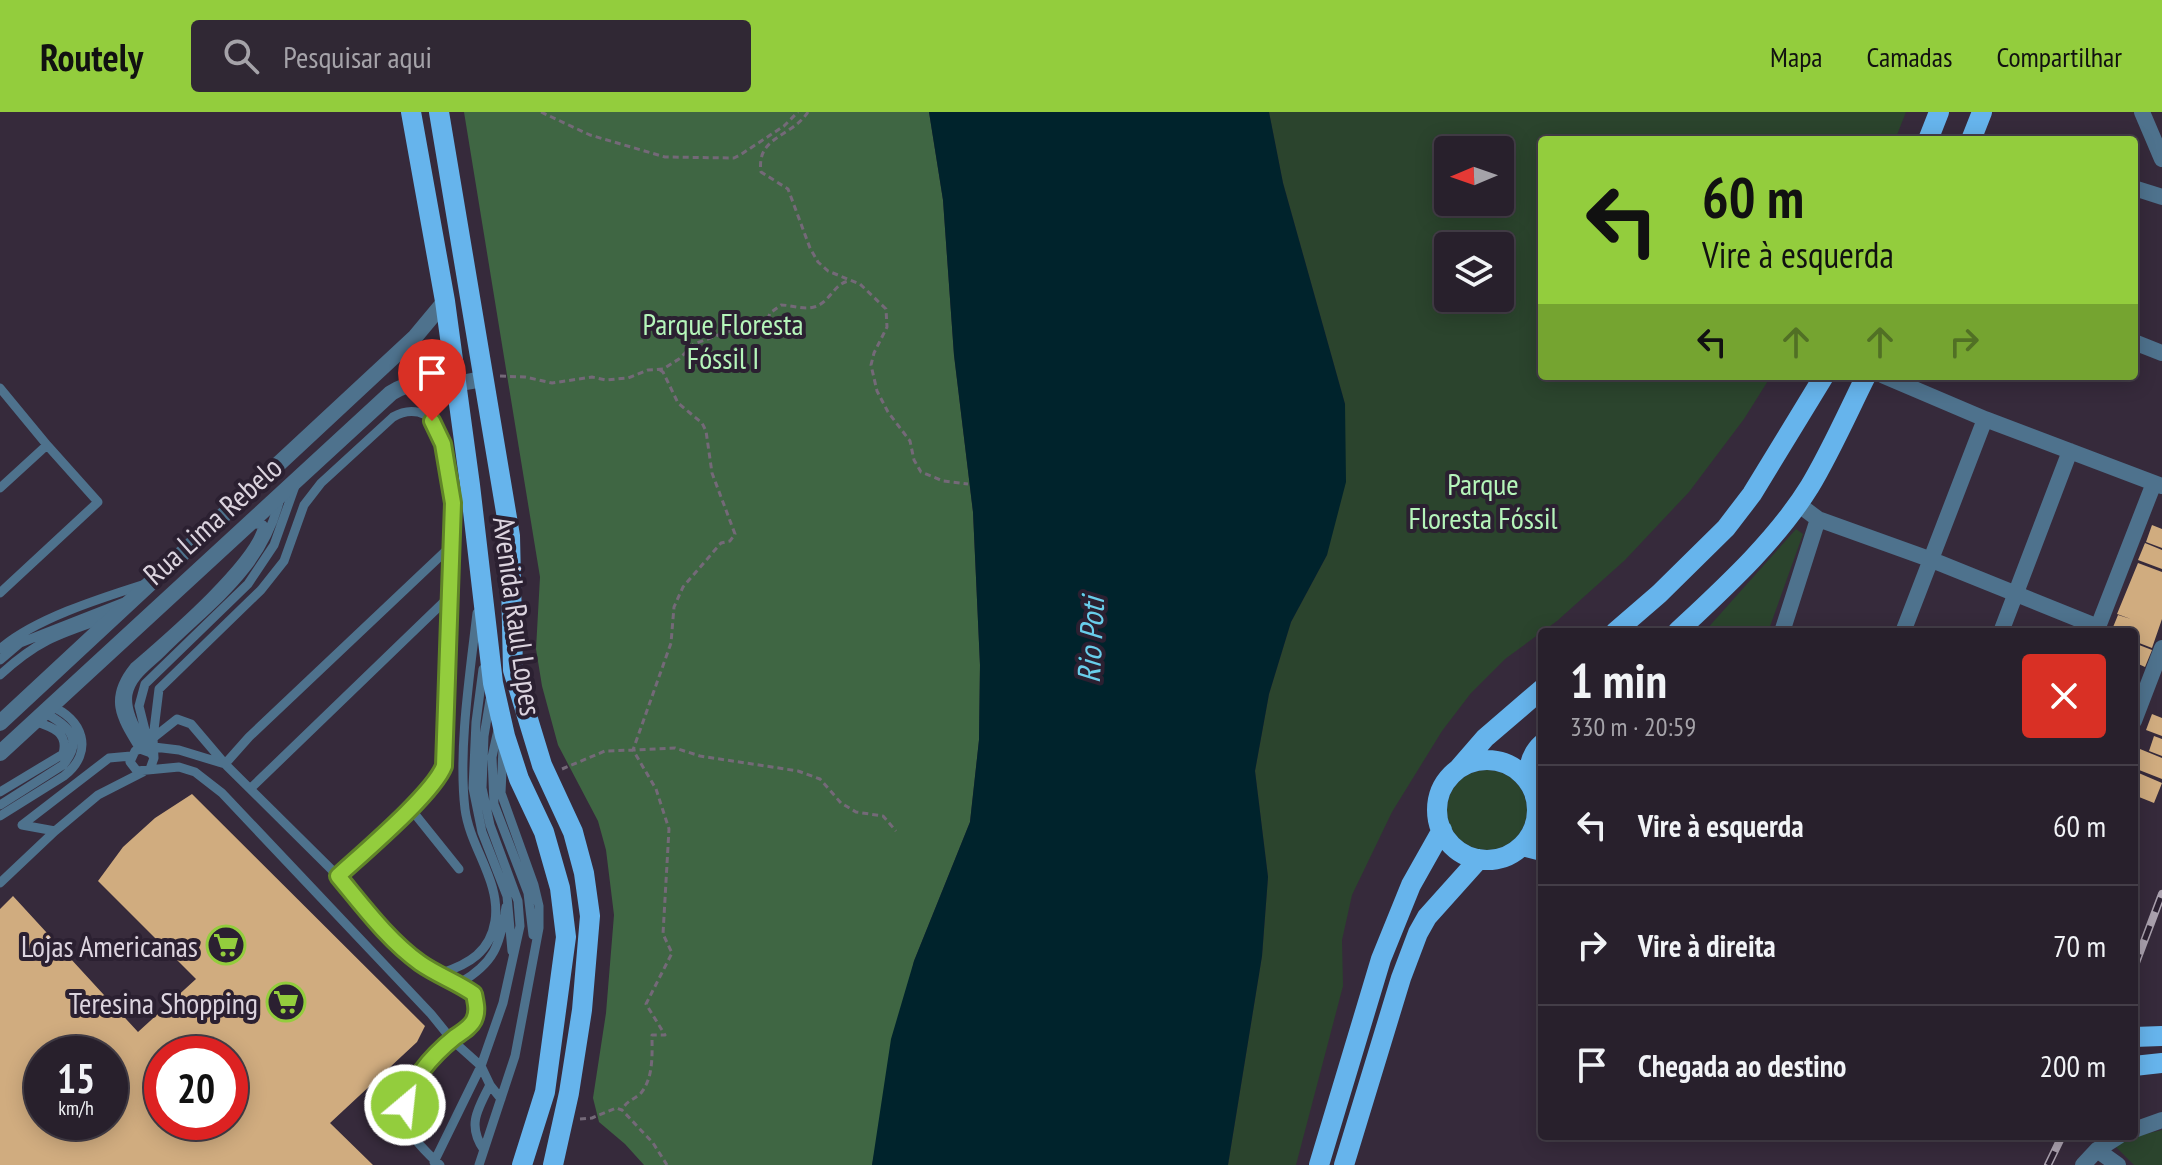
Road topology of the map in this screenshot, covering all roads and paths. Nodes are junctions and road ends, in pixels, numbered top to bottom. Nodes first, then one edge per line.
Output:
1 (411, 112) edge
2 (439, 112) edge
3 (541, 112) edge
4 (798, 112) edge
5 (808, 112) edge
6 (1939, 112) edge
7 (1982, 112) edge
8 (2142, 112) edge
9 (1930, 136) edge
10 (1973, 136) edge
11 (2162, 159) edge
12 (2138, 189) edge
13 (2162, 197) edge
14 (853, 281) junction
15 (445, 301) junction
16 (2138, 344) edge
17 (2162, 353) edge
18 (660, 370) junction
19 (490, 378) junction
20 (1822, 380) edge
21 (1864, 380) edge
22 (1893, 380) edge
23 (454, 383) junction
24 (0, 388) edge
25 (1985, 419) junction
26 (47, 445) junction
27 (2070, 451) junction
28 (297, 480) junction
29 (968, 484) dead end
30 (2158, 485) edge
31 (0, 488) edge
32 (280, 496) junction
33 (1798, 504) junction
34 (234, 505) junction
35 (1818, 519) junction
36 (250, 523) junction
37 (451, 546) junction
38 (1932, 560) junction
39 (481, 578) junction
40 (152, 581) junction
41 (0, 593) edge
42 (451, 595) junction
43 (2016, 596) junction
44 (134, 598) junction
45 (113, 616) junction
46 (1620, 628) edge
47 (1681, 628) edge
48 (1783, 628) edge
49 (1905, 628) edge
50 (2003, 628) edge
51 (2095, 628) edge
52 (2097, 628) edge
53 (488, 634) junction
54 (2162, 648) edge
55 (0, 649) edge
56 (0, 660) edge
57 (0, 675) edge
58 (493, 683) junction
59 (1538, 692) edge
60 (2138, 711) edge
61 (42, 713) junction
62 (0, 723) edge
63 (503, 728) junction
64 (1538, 748) edge
65 (150, 749) junction
66 (633, 750) junction
67 (0, 753) edge
68 (131, 756) junction
69 (225, 764) junction
70 (147, 771) junction
71 (558, 771) dead end
72 (1456, 771) junction
73 (251, 788) junction
74 (1535, 791) edge
75 (0, 792) edge
76 (0, 805) edge
77 (410, 808) junction
78 (0, 816) edge
79 (1442, 830) junction
80 (55, 831) junction
81 (896, 831) dead end
82 (1532, 848) edge
83 (1479, 859) junction
84 (459, 869) dead end
85 (338, 876) junction
86 (0, 883) edge
87 (507, 896) junction
88 (534, 956) junction
89 (512, 959) junction
90 (442, 973) junction
91 (460, 983) junction
92 (2162, 1036) edge
93 (2138, 1037) edge
94 (452, 1040) junction
95 (2162, 1063) edge
96 (481, 1066) junction
97 (2138, 1066) edge
98 (490, 1085) junction
99 (1340, 1091) junction
100 (501, 1099) junction
101 (1361, 1104) junction
102 (622, 1110) junction
103 (563, 1117) junction
104 (2162, 1120) edge
105 (2138, 1129) edge
106 (2113, 1140) edge
107 (484, 1150) junction
108 (2097, 1150) junction
109 (436, 1163) edge
110 (479, 1165) edge
111 (522, 1165) edge
112 (553, 1165) edge
113 (667, 1165) edge
114 (1319, 1165) edge
115 (1344, 1165) edge
116 (2083, 1165) edge
117 (2118, 1165) edge

1 - 15 main road, Avenida Raul Lopes
2 - 19 main road, Avenida Raul Lopes
3 - 4 path
5 - 14 path
6 - 9 main road
7 - 10 main road
8 - 11 street
12 - 13 street
14 - 18 path
14 - 29 path
15 - 23 main road, Avenida Raul Lopes
15 - 34 street, Rua Lima Rebelo
16 - 17 street
18 - 19 path
18 - 66 path
19 - 23 street, Rua Lima Rebelo
19 - 103 main road, Avenida Raul Lopes
20 - 46 main road
21 - 33 main road
22 - 25 street
23 - 28 street, Rua Lima Rebelo
23 - 39 main road, Avenida Raul Lopes
24 - 26 lane
25 - 27 street
25 - 38 street
26 - 31 lane
26 - 41 lane
27 - 30 street
27 - 43 street
28 - 32 street, Rua Lima Rebelo
28 - 65 lane
30 - 52 street
32 - 36 street, Rua Lima Rebelo
32 - 65 lane
33 - 35 street
33 - 47 main road
34 - 36 street
34 - 40 street, Rua Lima Rebelo
35 - 38 street
35 - 48 street
36 - 61 street, Rua Lima Rebelo
36 - 65 lane
37 - 42 lane
37 - 65 lane
37 - 69 lane
38 - 43 street
38 - 49 street
39 - 53 main road, Avenida Raul Lopes
39 - 90 lane
40 - 44 street, Rua Lima Rebelo
40 - 55 lane
42 - 73 lane
42 - 77 lane
43 - 50 street
43 - 51 street
44 - 45 street, Rua Lima Rebelo
44 - 56 lane
45 - 57 lane
45 - 62 street, Rua Lima Rebelo
53 - 58 main road, Avenida Raul Lopes
53 - 87 lane
54 - 60 street
58 - 63 main road, Avenida Raul Lopes
58 - 89 lane
59 - 72 main road
61 - 67 street, Rua Lima Rebelo
61 - 75 lane
61 - 76 lane
61 - 78 lane
63 - 88 lane
63 - 88 lane
63 - 111 main road, Avenida Raul Lopes
64 - 74 main road
65 - 68 lane
65 - 69 lane
65 - 69 lane
65 - 70 lane
66 - 71 path
66 - 81 path
66 - 102 path
68 - 70 lane
68 - 80 lane
69 - 73 lane
70 - 80 lane
70 - 94 lane
72 - 74 main road
72 - 79 main road
73 - 85 lane
74 - 82 main road
77 - 84 lane
77 - 85 lane
79 - 83 main road
79 - 99 main road
80 - 86 lane
82 - 83 main road
83 - 101 main road
85 - 90 lane
87 - 89 lane
87 - 91 lane
88 - 100 lane
89 - 96 lane
90 - 91 lane
91 - 94 lane
92 - 93 main road
94 - 96 lane
94 - 109 lane
95 - 97 main road
96 - 98 lane
96 - 109 lane
98 - 100 lane
98 - 107 lane
99 - 101 main road
99 - 114 main road
100 - 107 lane
101 - 115 main road
102 - 103 path
102 - 113 path
103 - 112 main road, Avenida Raul Lopes
104 - 105 street
106 - 108 street
107 - 110 lane
108 - 116 street
108 - 117 street

